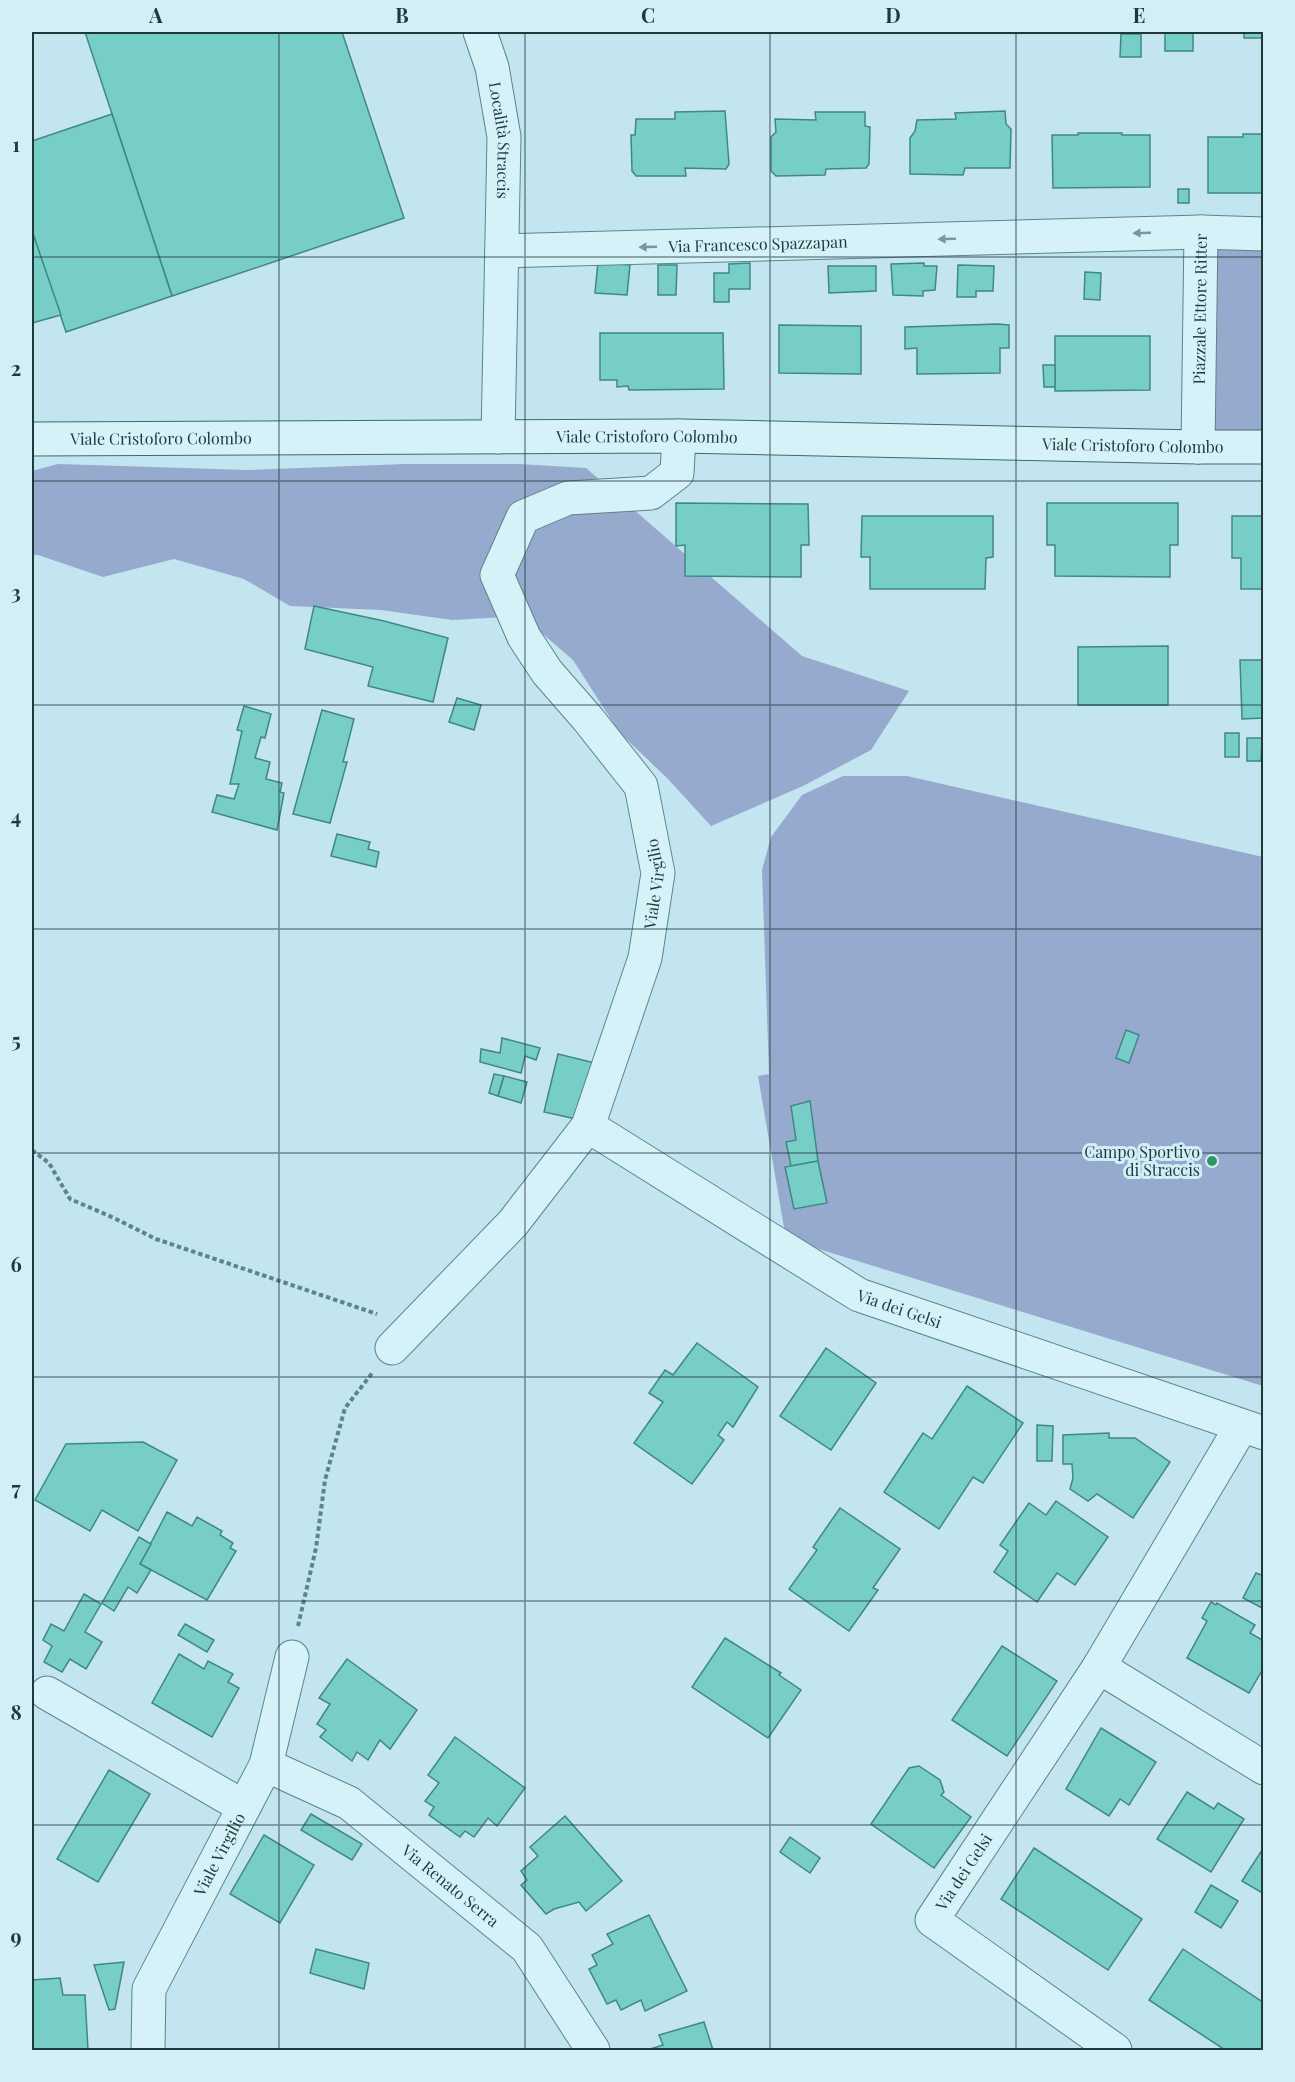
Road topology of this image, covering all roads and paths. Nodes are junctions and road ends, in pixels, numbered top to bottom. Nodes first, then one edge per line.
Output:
1 (480, 32) edge
2 (1201, 232) junction
3 (1263, 234) edge
4 (502, 251) junction
5 (679, 436) junction
6 (498, 437) junction
7 (32, 439) edge
8 (1198, 447) junction
9 (1263, 447) edge
10 (588, 1126) junction
11 (32, 1150) edge
12 (403, 1337) junction
13 (1252, 1430) edge
14 (292, 1657) joint
15 (1099, 1667) junction
16 (48, 1693) dead end
17 (266, 1765) junction
18 (1263, 1768) edge
19 (244, 1807) junction
20 (148, 2050) edge
21 (593, 2050) edge
22 (1115, 2050) edge

1 - 4 street, Località Straccis
2 - 3 street, Piazzale Ettore Ritter
2 -> 4 street, Via Francesco Spazzapan
2 - 8 street, Piazzale Ettore Ritter
4 - 6 street
5 - 6 street, Viale Cristoforo Colombo
5 - 8 street, Viale Cristoforo Colombo
5 - 10 street, Viale Virgilio
6 - 7 street, Viale Cristoforo Colombo
8 - 9 street, Viale Cristoforo Colombo
10 - 12 street, Viale Virgilio
10 - 13 street, Via dei Gelsi
11 - 12 path
12 - 14 path
13 - 15 street, Via dei Gelsi
14 - 17 street, Viale Virgilio
15 - 18 street
15 - 22 street, Via dei Gelsi
16 - 19 street
17 - 19 street, Viale Virgilio
17 - 21 street, Via Renato Serra
19 - 20 street, Viale Virgilio

